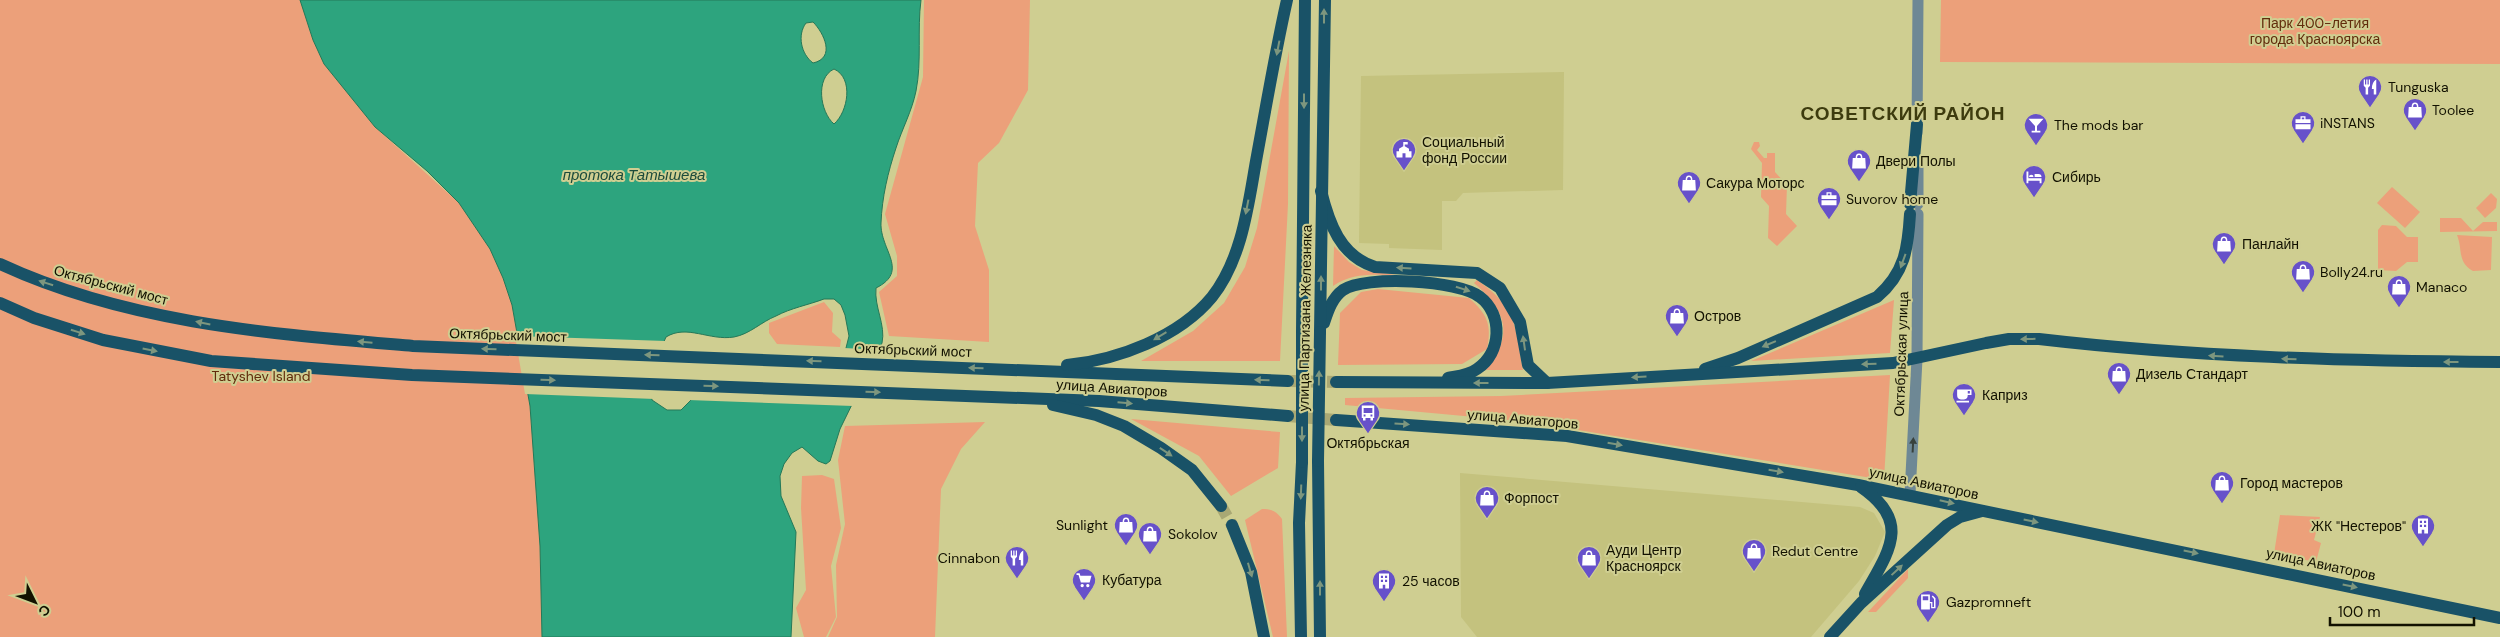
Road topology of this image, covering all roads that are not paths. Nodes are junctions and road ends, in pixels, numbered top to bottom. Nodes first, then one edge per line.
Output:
1 (1288, 0) edge
2 (1305, 0) edge
3 (1325, 0) edge
4 (1918, 0) edge
5 (1917, 124) joint
6 (1321, 191) junction
7 (1914, 209) junction
8 (0, 264) edge
9 (0, 303) edge
10 (1320, 332) junction
11 (1917, 359) junction
12 (2500, 362) edge
13 (1025, 369) junction
14 (1688, 374) junction
15 (1288, 381) tunnel mouth
16 (1336, 382) tunnel mouth
17 (1547, 383) junction
18 (1425, 384) junction
19 (1024, 398) junction
20 (1288, 416) tunnel mouth
21 (1336, 420) tunnel mouth
22 (1858, 485) junction
23 (1910, 494) junction
24 (1221, 506) tunnel mouth
25 (1984, 511) junction
26 (1232, 525) tunnel mouth
27 (1861, 603) junction
28 (2500, 618) edge
29 (1264, 637) edge
30 (1301, 637) edge
31 (1320, 637) edge
32 (1830, 637) edge

1 -> 13 main road
2 -> 30 main road, улица Партизана Железняка, bridge
6 -> 3 main road, улица Партизана Железняка
4 - 5 street
5 - 7 main road
10 -> 6 main road, улица Партизана Железняка
17 -> 6 main road
7 - 11 street, Октябрьская улица
7 -> 14 main road
13 -> 8 main road, Октябрьский мост
9 -> 19 main road
10 -> 18 main road
31 -> 10 main road, улица Партизана Железняка, bridge
12 -> 11 main road
11 -> 14 main road
23 -> 11 street, Октябрьская улица
15 -> 13 main road, улица Авиаторов
14 -> 17 main road
16 - 18 main road
17 -> 18 main road
19 -> 20 main road, улица Авиаторов
19 -> 24 main road
21 -> 22 main road, улица Авиаторов
22 - 23 main road, улица Авиаторов
22 - 27 main road
23 -> 25 main road, улица Авиаторов
27 -> 25 main road
25 -> 28 main road, улица Авиаторов
26 -> 29 main road
27 - 32 main road

